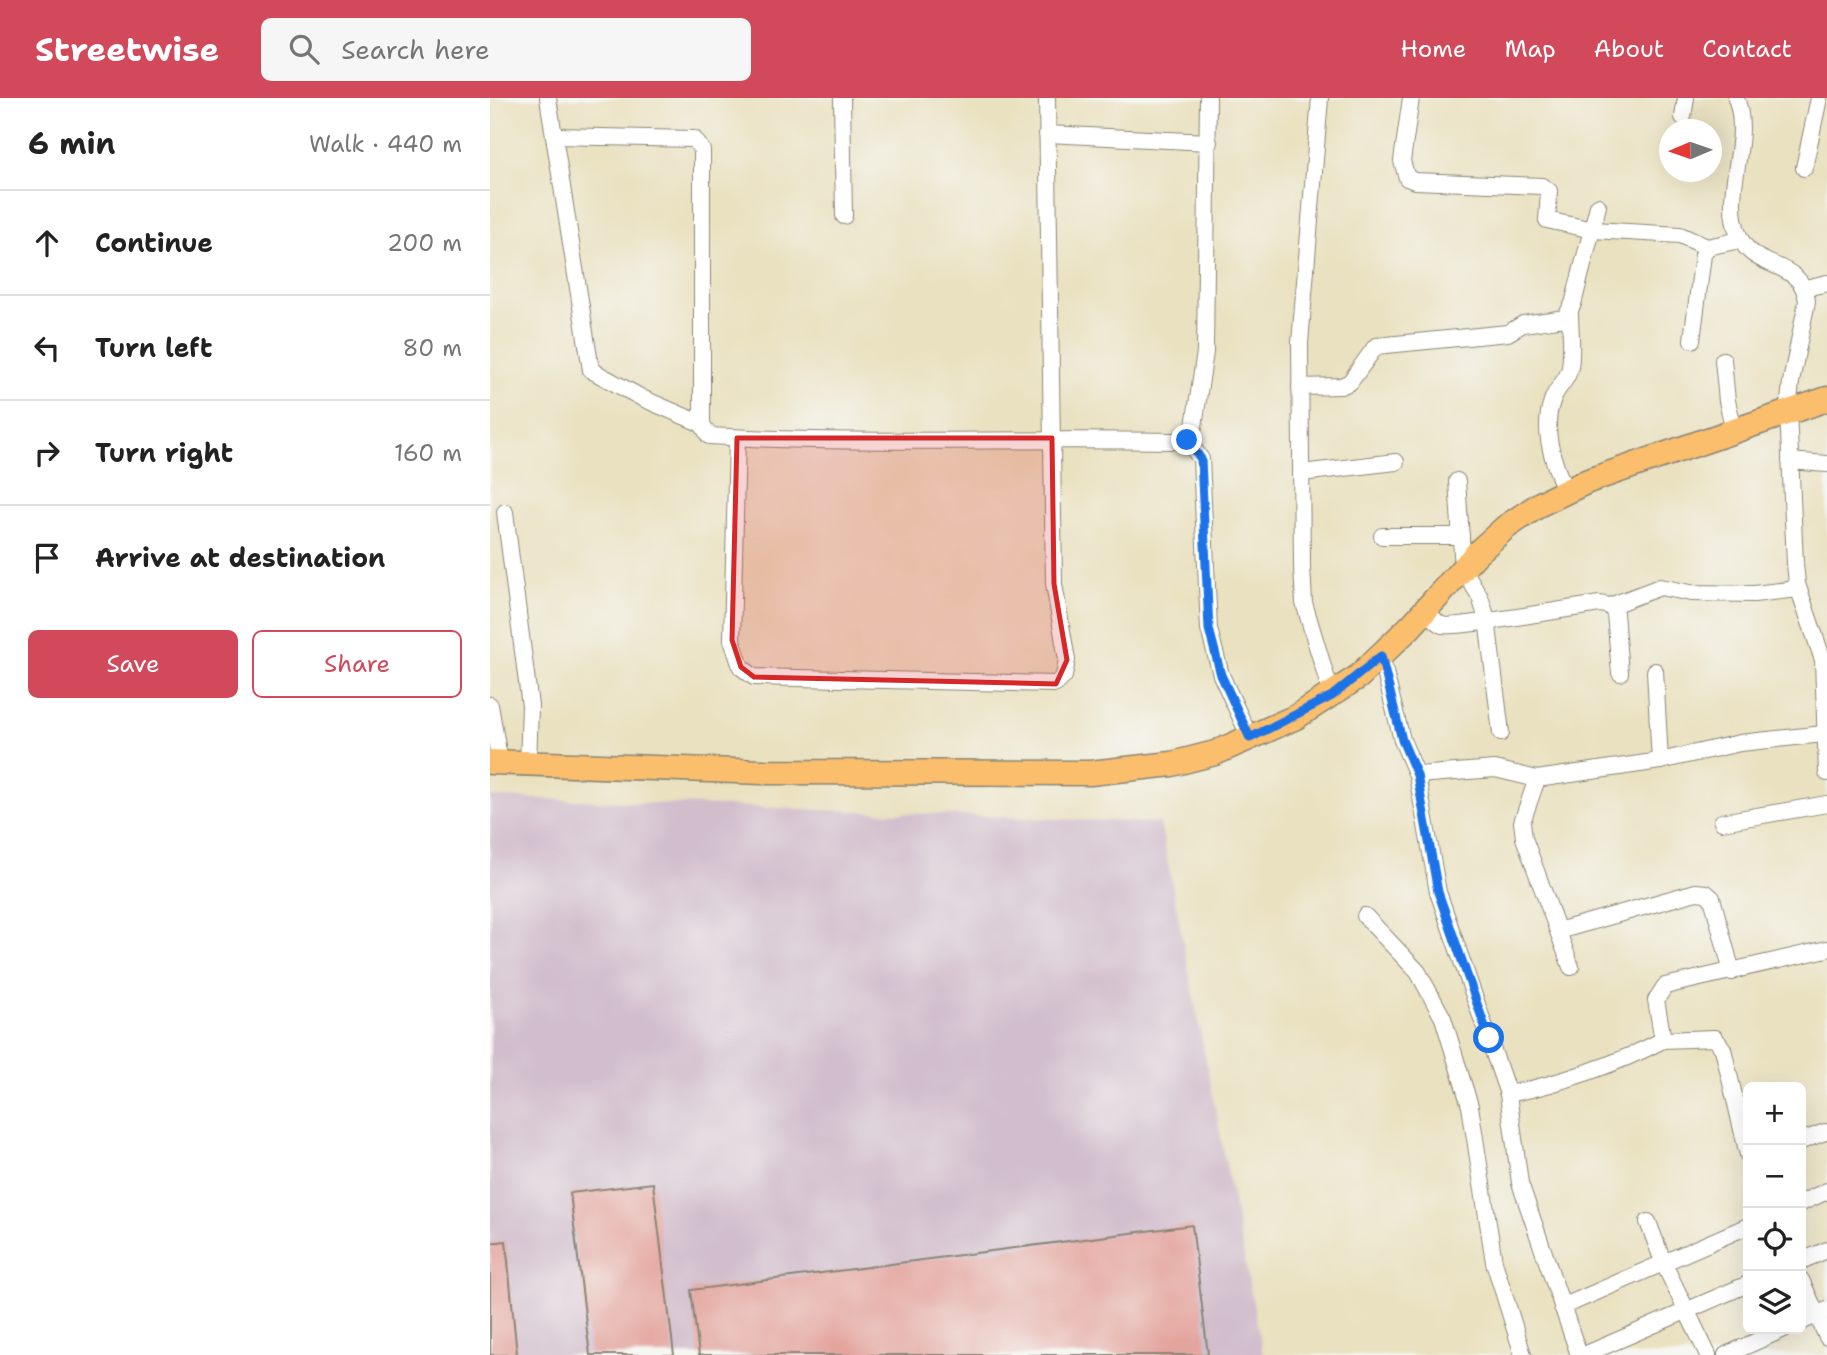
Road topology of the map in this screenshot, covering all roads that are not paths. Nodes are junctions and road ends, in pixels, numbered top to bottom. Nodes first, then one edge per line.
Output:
1 (548, 98) edge
2 (842, 98) edge
3 (1047, 98) edge
4 (1208, 98) edge
5 (1411, 98) edge
6 (1686, 98) edge
7 (1736, 98) edge
8 (1817, 98) edge
9 (1322, 99) edge
10 (1827, 100) edge
11 (1683, 117) dead end
12 (1047, 134) junction
13 (555, 136) junction
14 (1209, 142) junction
15 (1804, 168) dead end
16 (1598, 206) dead end
17 (844, 216) dead end
18 (1592, 230) junction
19 (1740, 240) junction
20 (1707, 247) junction
21 (1827, 284) edge
22 (1806, 288) junction
23 (1570, 312) junction
24 (1692, 341) dead end
25 (1723, 360) dead end
26 (1300, 387) junction
27 (1827, 398) edge
28 (1788, 411) junction
29 (702, 424) junction
30 (1734, 430) junction
31 (737, 438) junction
32 (1052, 438) junction
33 (1187, 440) junction
34 (1790, 461) junction
35 (1396, 462) dead end
36 (1827, 464) edge
37 (1301, 473) junction
38 (1457, 481) dead end
39 (1566, 492) junction
40 (505, 512) dead end
41 (1381, 536) dead end
42 (1461, 536) junction
43 (1463, 568) junction
44 (1798, 589) junction
45 (1610, 606) junction
46 (1426, 610) junction
47 (1486, 620) junction
48 (1381, 656) junction
49 (1825, 659) edge
50 (1655, 671) dead end
51 (1620, 673) dead end
52 (1332, 696) junction
53 (490, 705) edge
54 (1501, 733) dead end
55 (1825, 734) junction
56 (1250, 738) junction
57 (1660, 761) junction
58 (495, 763) edge
59 (528, 765) junction
60 (1827, 773) edge
61 (1417, 775) junction
62 (1537, 779) junction
63 (1827, 804) edge
64 (1722, 821) dead end
65 (1365, 916) dead end
66 (1558, 932) junction
67 (1827, 949) edge
68 (1571, 967) dead end
69 (1732, 972) junction
70 (1663, 1040) junction
71 (1508, 1094) junction
72 (1825, 1132) dead end
73 (1806, 1139) edge
74 (1746, 1145) edge
75 (1827, 1191) edge
76 (1806, 1201) edge
77 (1648, 1222) dead end
78 (1743, 1228) edge
79 (1827, 1250) edge
80 (1806, 1259) edge
81 (1664, 1264) junction
82 (1743, 1286) edge
83 (1806, 1288) edge
84 (1562, 1307) junction
85 (1688, 1311) junction
86 (1822, 1313) edge
87 (1773, 1334) edge
88 (1827, 1337) edge
89 (1523, 1355) edge
90 (1578, 1355) edge
91 (1584, 1355) edge
92 (1708, 1355) edge
93 (1726, 1355) edge

1 - 13 street
2 - 17 street
3 - 12 street
4 - 14 street
5 - 18 street
6 - 11 street
7 - 19 street
8 - 10 street
8 - 15 street
9 - 26 street
12 - 14 street
12 - 32 street
13 - 29 street
13 - 29 street
14 - 33 street
16 - 18 street
18 - 20 street
18 - 23 street
19 - 20 street
19 - 22 street
20 - 24 street
21 - 22 street
22 - 28 street
23 - 26 street
23 - 39 street
25 - 30 street
26 - 37 street
27 - 28 main road
28 - 30 main road
28 - 34 street
29 - 31 street
30 - 39 main road
31 - 32 street
31 - 32 street
32 - 33 street
33 - 56 street
34 - 36 street
34 - 44 street
35 - 37 street
37 - 52 street
38 - 42 street
39 - 43 main road
40 - 59 street
41 - 42 street
42 - 43 street
43 - 46 main road
43 - 47 street
44 - 45 street
44 - 49 street
45 - 47 street
45 - 51 street
46 - 47 street
46 - 48 main road
47 - 54 street
48 - 52 main road
48 - 61 street
49 - 55 street
50 - 57 street
52 - 56 main road
53 - 58 street
55 - 57 street
55 - 60 street
56 - 59 main road
57 - 62 street
58 - 59 main road
61 - 62 street
61 - 71 street
62 - 66 street
63 - 64 street
65 - 89 street
66 - 68 street
66 - 69 street
67 - 69 street
69 - 70 street
70 - 71 street
70 - 74 street
71 - 84 street
72 - 73 street
75 - 76 street
77 - 81 street
78 - 81 street
79 - 80 street
81 - 84 street
81 - 85 street
82 - 85 street
83 - 86 street
84 - 90 street
85 - 91 street
85 - 92 street
86 - 88 street
87 - 93 street

